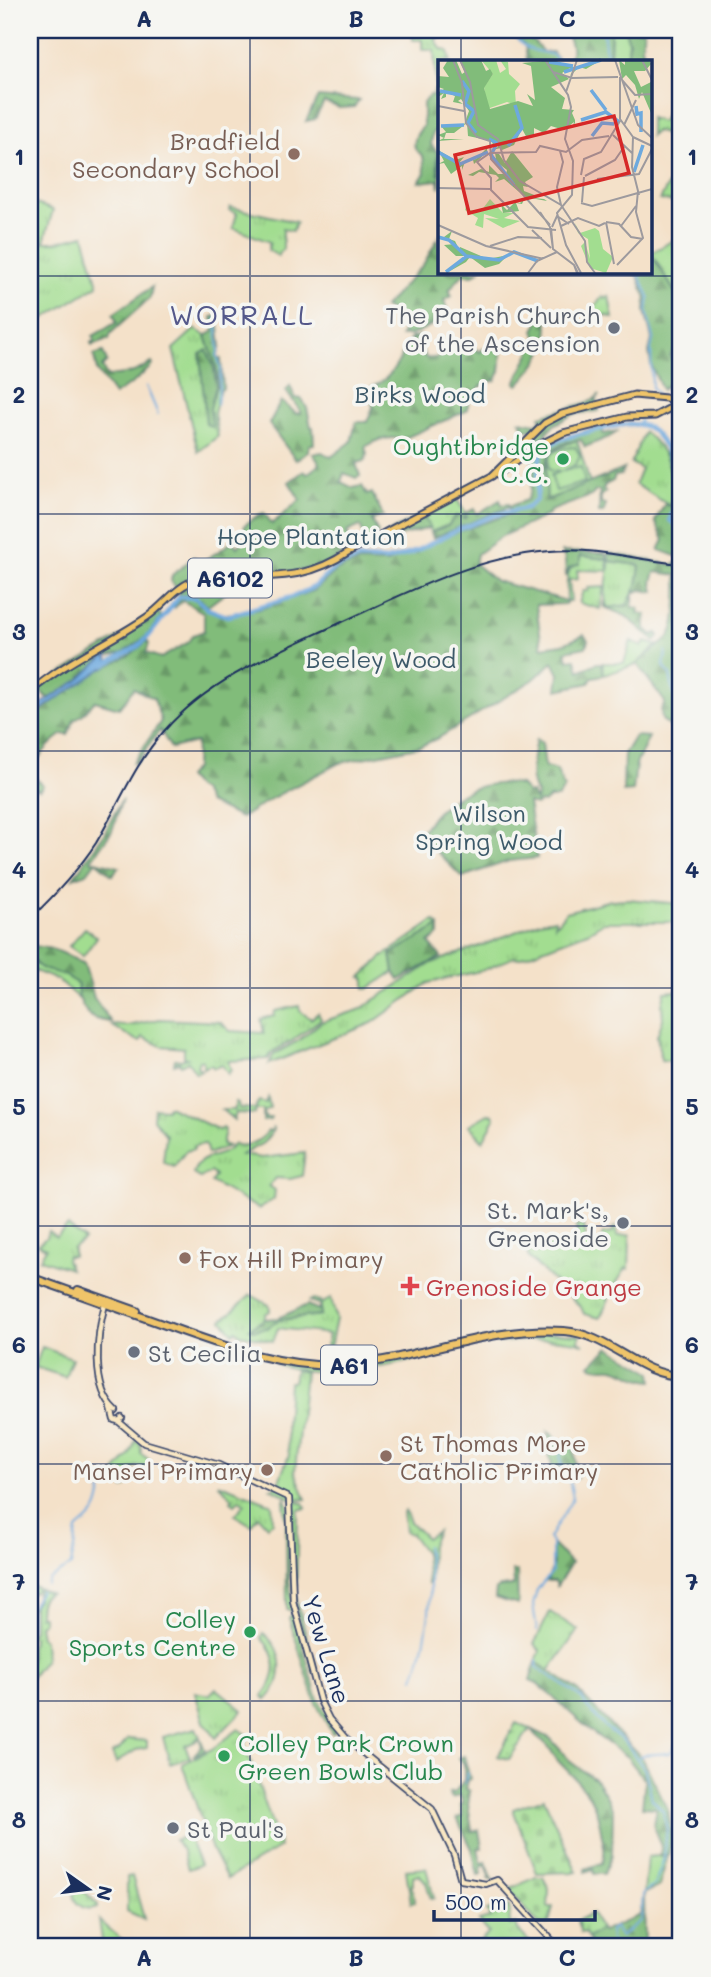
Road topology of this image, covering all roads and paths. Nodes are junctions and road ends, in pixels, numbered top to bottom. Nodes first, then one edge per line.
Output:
1 (678, 404) edge
2 (506, 466) junction
3 (30, 692) edge
4 (30, 1275) edge
5 (106, 1302) junction
6 (681, 1376) edge
7 (113, 1411) junction
8 (121, 1421) junction
9 (558, 1947) edge

1 - 2 main road, A6102
1 - 2 main road, A6102
2 - 3 main road, A6102
4 - 5 highway, A61
5 - 6 highway, A61
5 - 7 main road
7 - 8 main road
7 - 8 main road
8 - 9 main road, Yew Lane

